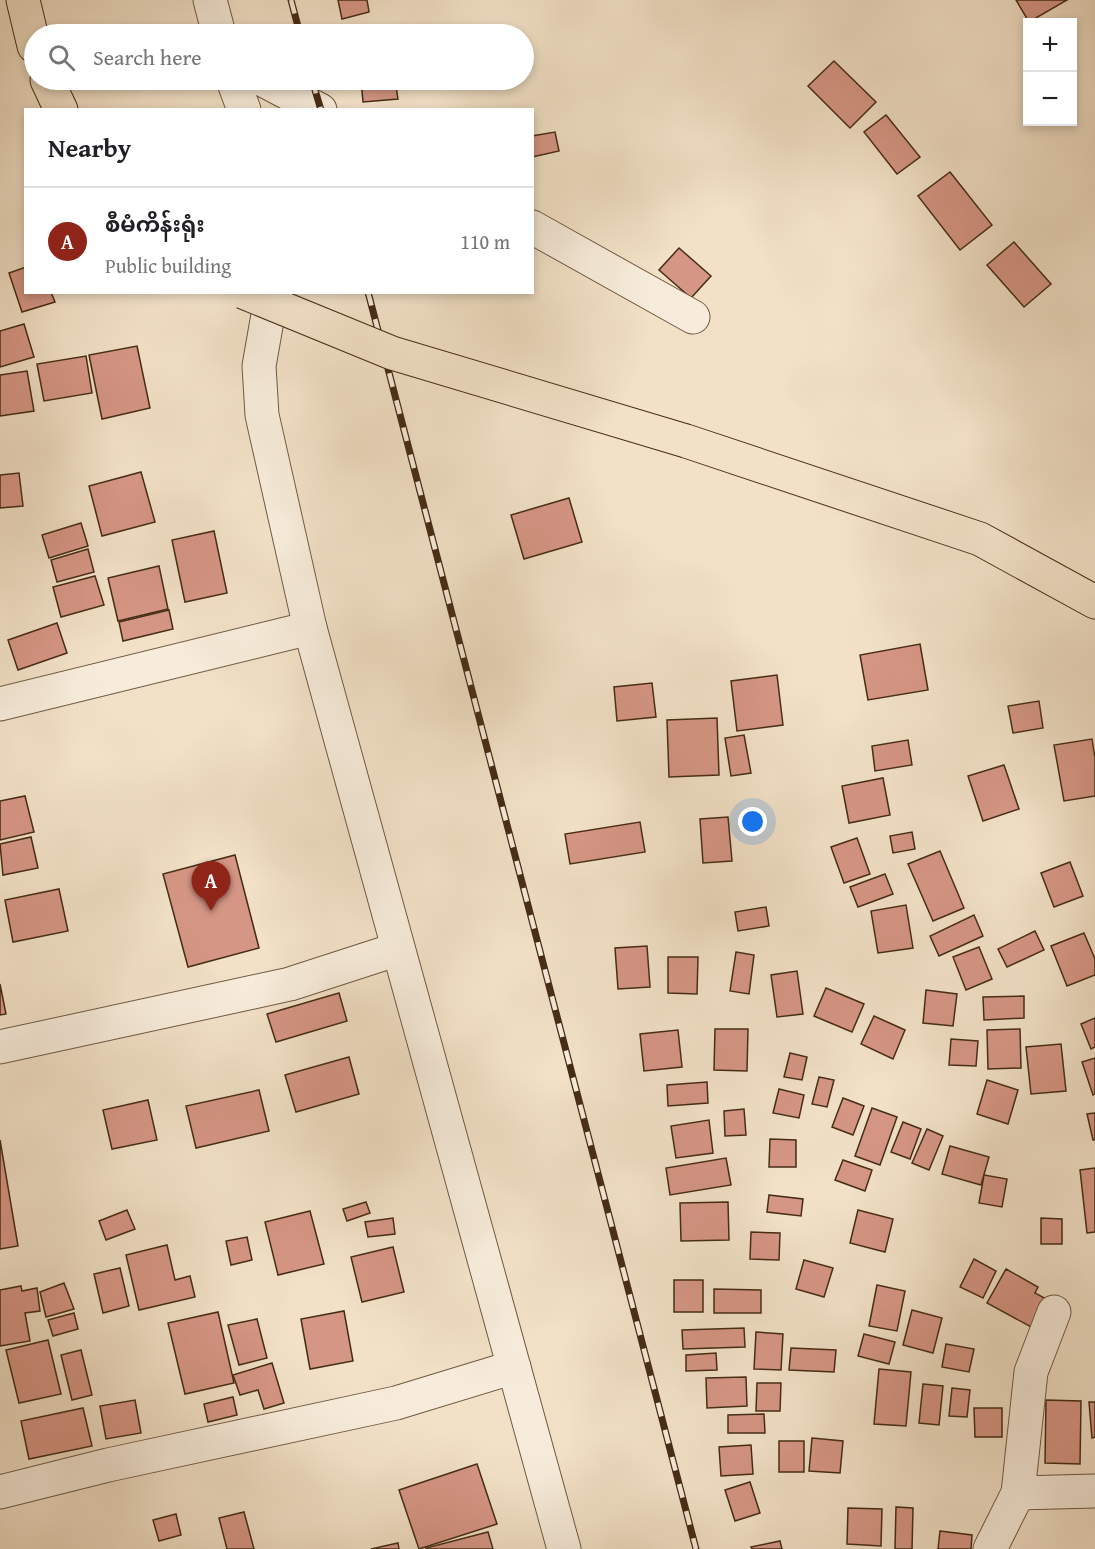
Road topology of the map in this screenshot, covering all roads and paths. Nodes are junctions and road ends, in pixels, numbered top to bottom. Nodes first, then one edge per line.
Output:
1 (23, 0) edge
2 (210, 0) edge
3 (29, 24) edge
4 (216, 24) edge
5 (52, 90) edge
6 (237, 90) edge
7 (282, 90) edge
8 (60, 108) edge
9 (243, 108) edge
10 (316, 108) edge
11 (534, 228) edge
12 (248, 294) edge
13 (272, 294) edge
14 (693, 316) dead end
15 (1095, 602) edge
16 (310, 628) junction
17 (1, 703) edge
18 (398, 949) junction
19 (0, 1047) edge
20 (1054, 1312) dead end
21 (514, 1367) junction
22 (1095, 1491) edge
23 (0, 1492) edge
24 (1018, 1493) junction
25 (564, 1549) edge
26 (990, 1549) edge

1 - 3 highway
2 - 4 street
5 - 8 highway
6 - 9 street
7 - 10 street
11 - 14 street
12 - 15 highway, bridge
13 - 16 street
16 - 17 street
16 - 18 street
18 - 19 street
18 - 21 street
20 - 24 street
21 - 23 street
21 - 25 street
22 - 24 street
24 - 26 street

